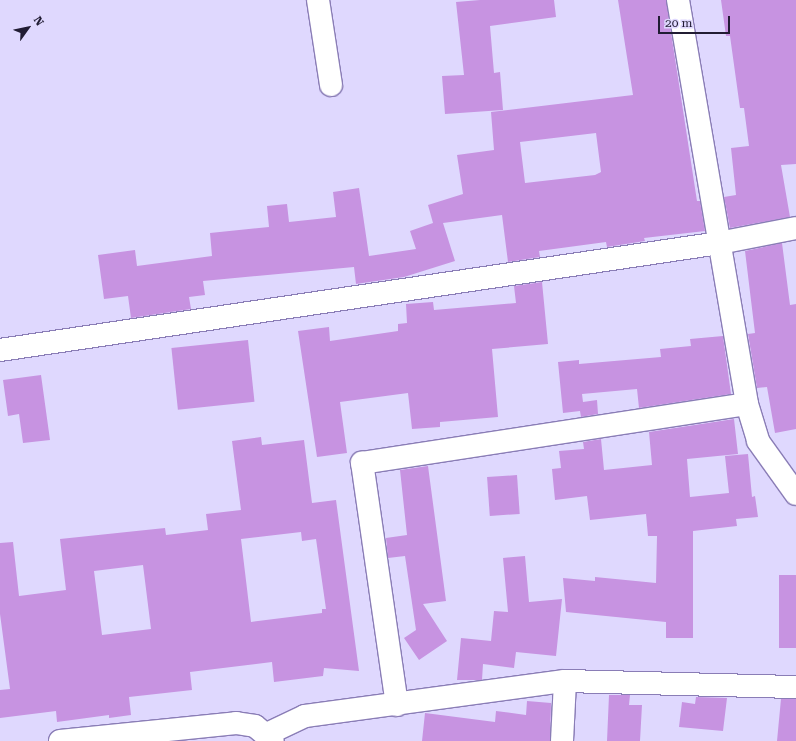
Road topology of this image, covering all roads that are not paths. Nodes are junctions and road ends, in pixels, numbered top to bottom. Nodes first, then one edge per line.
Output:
1 (318, 0) edge
2 (678, 0) edge
3 (331, 85) dead end
4 (796, 228) edge
5 (719, 243) junction
6 (0, 350) edge
7 (747, 404) junction
8 (796, 494) edge
9 (565, 681) junction
10 (796, 686) edge
11 (397, 705) junction
12 (270, 737) edge
13 (60, 741) edge
14 (562, 741) edge

1 - 3 street
2 - 5 street
4 - 5 street
5 - 6 street
5 - 7 street
7 - 8 street
7 - 11 street
9 - 10 street
9 - 11 street
9 - 14 street
11 - 12 street
12 - 13 street

